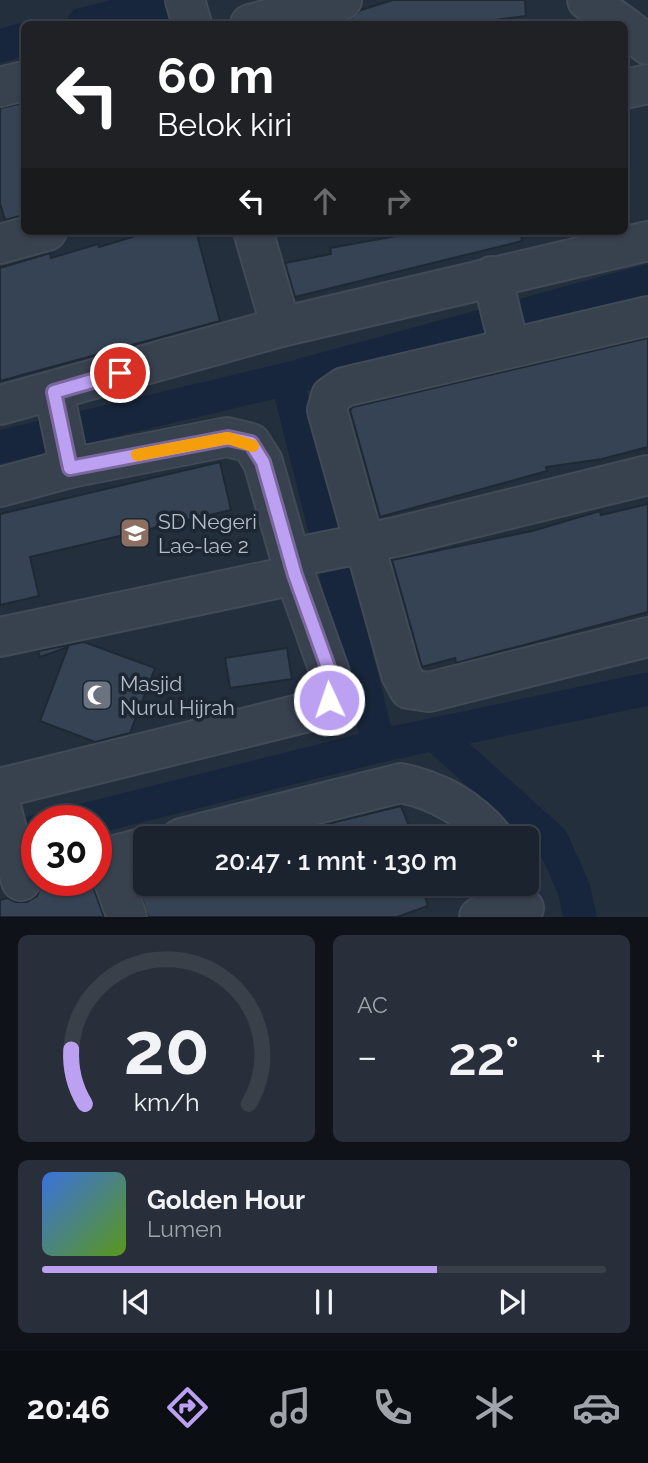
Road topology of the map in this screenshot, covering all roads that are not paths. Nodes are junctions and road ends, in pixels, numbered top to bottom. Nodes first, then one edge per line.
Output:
1 (185, 0) edge
2 (342, 0) edge
3 (191, 21) edge
4 (262, 21) edge
5 (628, 31) edge
6 (648, 44) edge
7 (21, 81) edge
8 (648, 84) edge
9 (0, 87) edge
10 (628, 88) edge
11 (33, 235) edge
12 (254, 235) edge
13 (648, 241) edge
14 (0, 244) edge
15 (502, 314) junction
16 (648, 316) edge
17 (281, 327) junction
18 (54, 392) junction
19 (0, 405) edge
20 (65, 448) junction
21 (648, 475) edge
22 (0, 487) edge
23 (354, 546) junction
24 (297, 563) junction
25 (0, 637) edge
26 (648, 637) edge
27 (0, 788) edge
28 (0, 803) edge
29 (228, 826) edge
30 (482, 826) edge
31 (133, 850) edge
32 (112, 856) edge
33 (18, 875) edge
34 (112, 883) edge
35 (522, 903) edge
36 (128, 917) edge
37 (479, 917) edge

1 - 3 street
2 - 4 street
5 - 6 street
7 - 9 street
8 - 10 street
11 - 14 street
12 - 17 street
13 - 15 street
15 - 16 street
15 - 17 street
15 - 23 street
17 - 18 street
18 - 19 street
18 - 20 street
20 - 22 street
20 - 24 street
21 - 23 street
23 - 24 street
23 - 26 street
24 - 25 street
24 - 27 street
28 - 33 street
29 - 30 street
31 - 32 street
34 - 36 street
35 - 37 street

